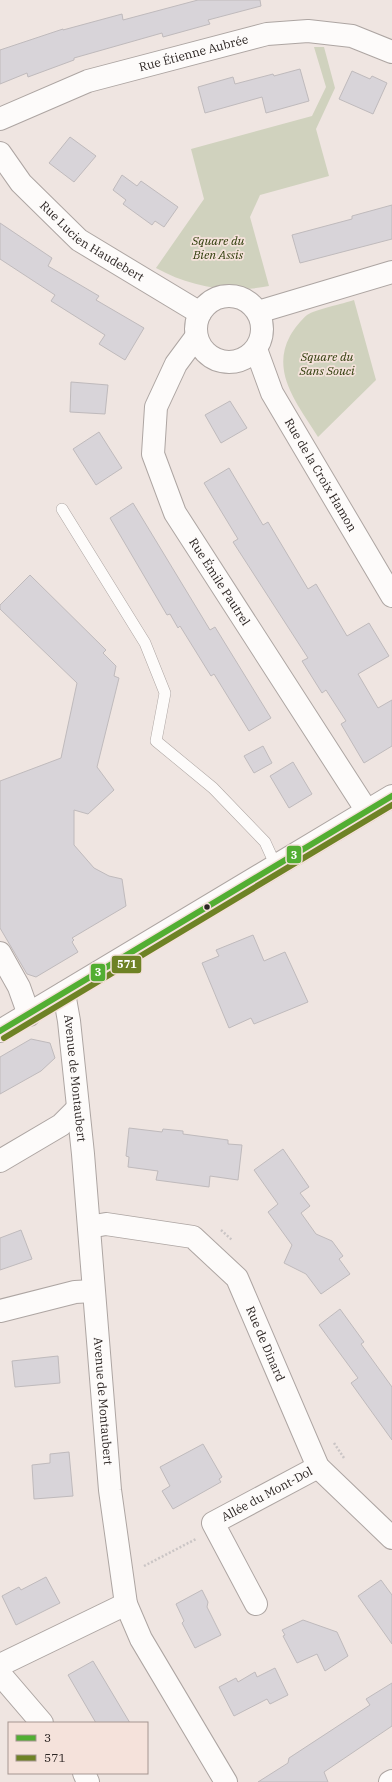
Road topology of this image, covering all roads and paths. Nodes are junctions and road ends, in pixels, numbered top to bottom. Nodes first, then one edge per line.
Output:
1 (392, 52) edge
2 (0, 119) edge
3 (0, 153) edge
4 (392, 272) edge
5 (258, 312) junction
6 (200, 313) junction
7 (196, 338) junction
8 (256, 349) junction
9 (62, 509) dead end
10 (392, 596) edge
11 (392, 796) edge
12 (366, 811) junction
13 (275, 864) junction
14 (0, 953) edge
15 (64, 993) junction
16 (29, 1015) junction
17 (0, 1031) edge
18 (78, 1108) junction
19 (0, 1160) edge
20 (89, 1227) junction
21 (93, 1291) junction
22 (0, 1311) edge
23 (318, 1467) junction
24 (216, 1529) junction
25 (392, 1538) edge
26 (158, 1560) dead end
27 (126, 1604) junction
28 (256, 1604) dead end
29 (0, 1665) edge
30 (0, 1674) edge
31 (41, 1722) edge
32 (226, 1782) edge

1 - 2 street, Rue Étienne Aubrée
3 - 6 street, Rue Lucien Haudebert
4 - 5 street
5 - 6 street
5 - 8 street
6 - 7 street
7 - 8 street
7 - 12 street, Rue Émile Pautrel
8 - 10 street, Rue de la Croix Hamon
9 - 13 lane
11 - 12 street
12 - 13 street
13 - 15 street
14 - 16 street
15 - 16 street
15 - 18 street, Avenue de Montaubert
16 - 17 street
18 - 19 street
18 - 20 street, Avenue de Montaubert
20 - 21 street, Avenue de Montaubert
20 - 23 street, Rue de Dinard
21 - 22 street
21 - 27 street, Avenue de Montaubert
23 - 24 street, Allée du Mont-Dol
23 - 25 street, Rue de Dinard
24 - 26 path
24 - 28 street, Allée du Mont-Dol
27 - 29 street
27 - 32 street, Avenue de Montaubert
30 - 31 street

